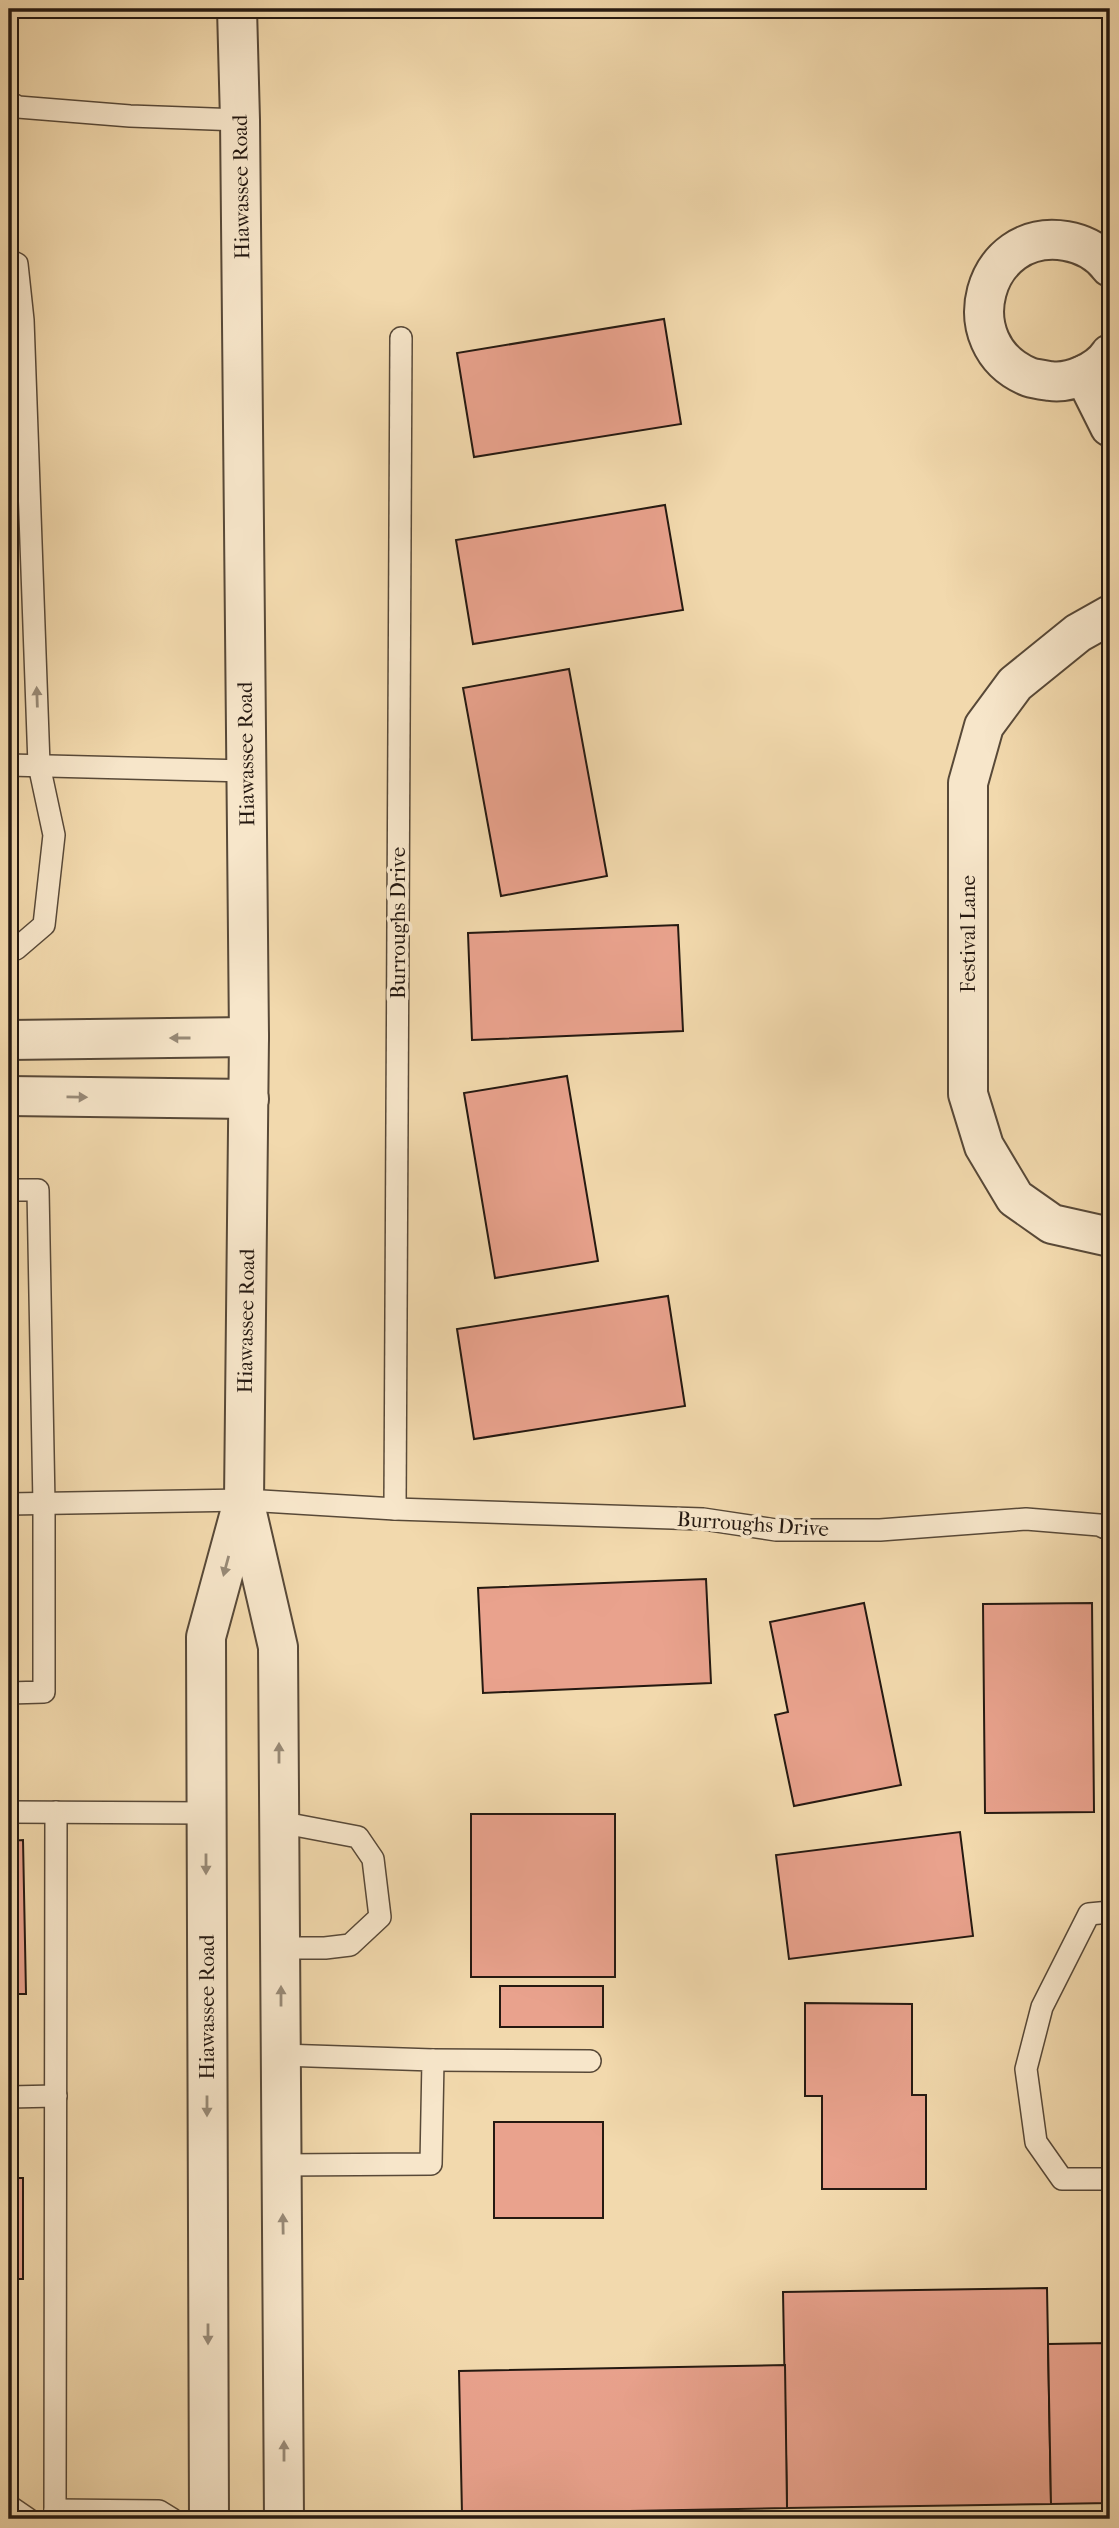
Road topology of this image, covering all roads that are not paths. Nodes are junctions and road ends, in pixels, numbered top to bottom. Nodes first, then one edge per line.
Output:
1 (237, 9) edge
2 (9, 102) edge
3 (240, 120) junction
4 (9, 260) edge
5 (1110, 267) edge
6 (401, 338) dead end
7 (1097, 365) edge
8 (1110, 427) edge
9 (1110, 615) edge
10 (9, 765) edge
11 (39, 765) junction
12 (246, 771) junction
13 (9, 949) edge
14 (249, 1037) junction
15 (9, 1040) edge
16 (9, 1096) edge
17 (249, 1099) junction
18 (9, 1190) edge
19 (1110, 1237) edge
20 (244, 1500) junction
21 (9, 1504) edge
22 (44, 1504) junction
23 (395, 1509) junction
24 (1110, 1530) edge
25 (9, 1693) edge
26 (9, 1812) edge
27 (56, 1812) junction
28 (206, 1813) junction
29 (279, 1822) junction
30 (1110, 1912) edge
31 (280, 1948) junction
32 (281, 2055) junction
33 (433, 2060) junction
34 (590, 2061) dead end
35 (56, 2096) junction
36 (9, 2097) edge
37 (282, 2165) junction
38 (1110, 2179) edge
39 (9, 2506) edge
40 (55, 2515) edge
41 (27, 2519) edge
42 (172, 2519) edge
43 (209, 2519) edge
44 (284, 2519) edge

1 - 3 street, Hiawassee Road
2 - 3 lane
3 - 12 street, Hiawassee Road
11 -> 4 lane
5 - 7 street
6 - 23 lane, Burroughs Drive
7 - 8 street
9 - 19 street, Festival Lane
10 - 11 lane
11 - 12 lane
11 - 13 lane
12 - 14 street, Hiawassee Road
14 -> 15 street
14 - 17 street, Hiawassee Road
16 -> 17 street
17 - 20 street, Hiawassee Road
18 - 22 lane
20 - 22 lane, Burroughs Drive
20 - 23 lane, Burroughs Drive
20 -> 28 street, Hiawassee Road
29 -> 20 street, Hiawassee Road
21 - 22 lane, Burroughs Drive
22 - 25 lane
23 - 24 lane, Burroughs Drive
26 - 27 lane
27 - 28 lane
27 - 35 lane
28 -> 43 street, Hiawassee Road
29 - 31 street, Hiawassee Road
29 - 31 lane
30 - 38 lane
32 -> 31 street, Hiawassee Road
32 - 33 lane
32 - 37 street, Hiawassee Road
33 - 34 lane
33 - 37 lane
35 - 36 lane
35 - 40 lane
44 -> 37 street, Hiawassee Road
39 - 41 lane
40 - 42 lane

